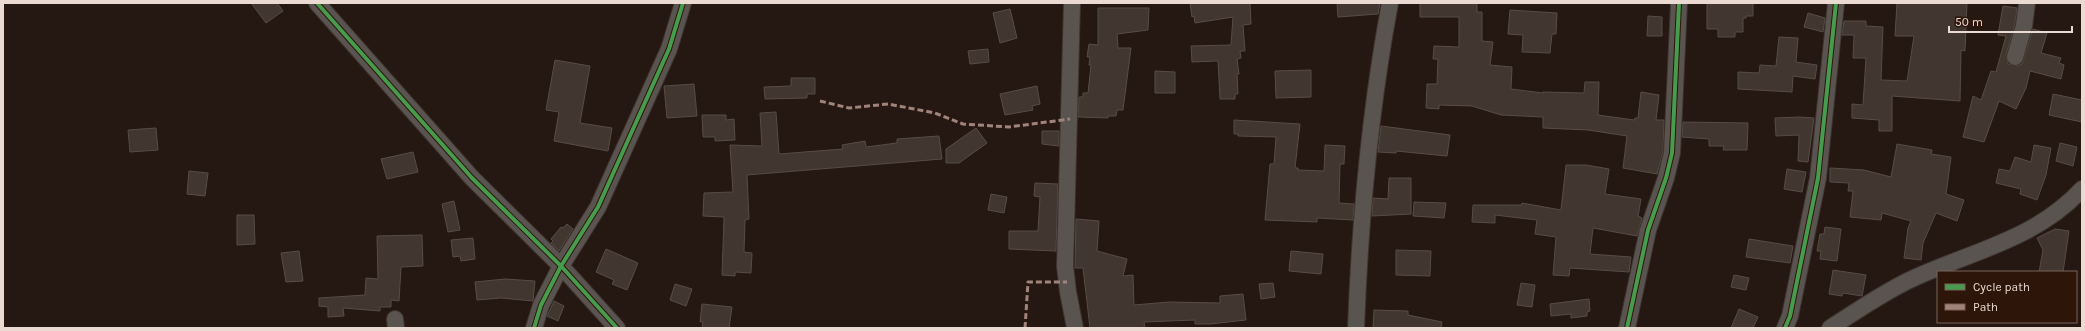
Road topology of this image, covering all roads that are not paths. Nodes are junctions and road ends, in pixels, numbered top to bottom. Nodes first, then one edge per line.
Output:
1 (317, 3) edge
2 (683, 3) edge
3 (1072, 3) edge
4 (1390, 3) edge
5 (1679, 3) edge
6 (1836, 3) edge
7 (2027, 3) edge
8 (2015, 57) dead end
9 (2082, 189) edge
10 (561, 266) junction
11 (534, 328) edge
12 (617, 328) edge
13 (1075, 328) edge
14 (1356, 328) edge
15 (1627, 328) edge
16 (1785, 328) edge
17 (1830, 328) edge

1 - 10 street
2 - 10 street
3 - 13 street
4 - 14 street
5 - 15 street
6 - 16 street
7 - 8 street
9 - 17 street
10 - 11 street
10 - 12 street

